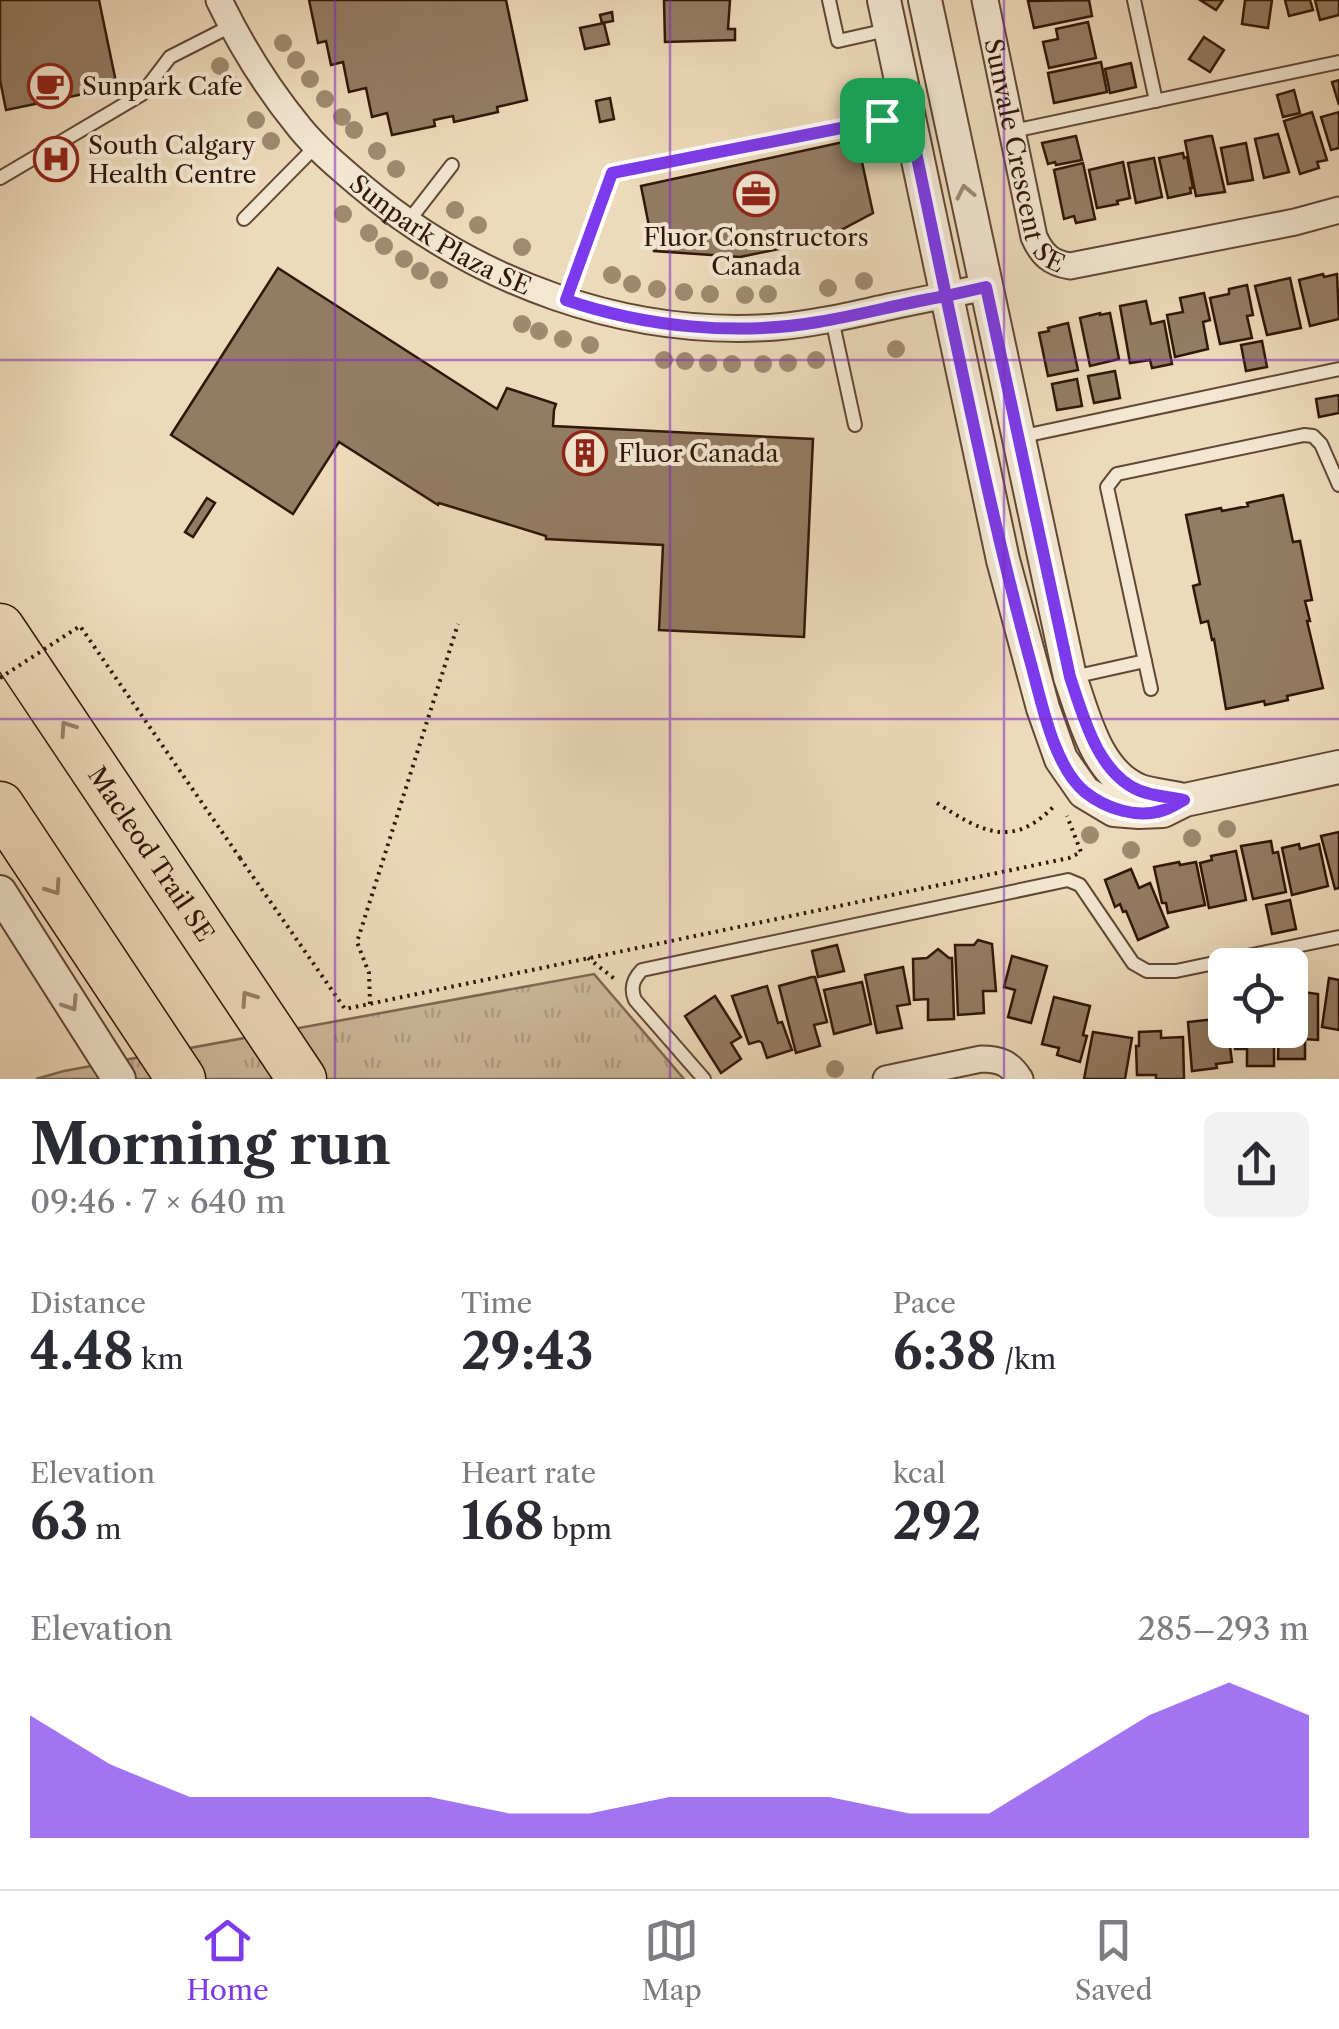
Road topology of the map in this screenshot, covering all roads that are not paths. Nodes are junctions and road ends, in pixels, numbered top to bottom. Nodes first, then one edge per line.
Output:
1 (219, 0) edge
2 (829, 0) edge
3 (925, 0) edge
4 (986, 0) edge
5 (1134, 0) edge
6 (887, 15) edge
7 (231, 26) junction
8 (1339, 62) edge
9 (1156, 101) junction
10 (908, 114) junction
11 (1013, 131) junction
12 (317, 146) junction
13 (452, 164) dead end
14 (0, 178) edge
15 (1339, 210) edge
16 (244, 219) dead end
17 (407, 223) junction
18 (986, 287) junction
19 (946, 296) junction
20 (566, 300) junction
21 (832, 319) junction
22 (1339, 369) edge
23 (855, 424) dead end
24 (1017, 437) junction
25 (1339, 485) edge
26 (0, 628) edge
27 (1145, 661) junction
28 (1070, 677) junction
29 (1151, 690) dead end
30 (1339, 767) edge
31 (1184, 800) junction
32 (0, 806) edge
33 (0, 892) edge
34 (1339, 937) edge
35 (119, 1079) edge
36 (181, 1079) edge
37 (302, 1079) edge
38 (704, 1079) edge
39 (886, 1079) edge
40 (1020, 1079) edge

1 - 7 street, Sunpark Plaza SE
2 - 6 lane
18 -> 3 street
4 - 11 street, Sunvale Crescent SE
5 - 9 lane
6 - 10 street
7 - 12 street, Sunpark Plaza SE
7 - 14 lane
8 - 9 lane
9 - 11 lane
10 - 19 street
10 - 20 lane
11 - 15 street, Sunvale Crescent SE
12 - 16 lane
12 - 17 street, Sunpark Plaza SE
13 - 17 lane
17 - 20 street, Sunpark Plaza SE
18 - 19 street, Sunpark Plaza SE
18 - 24 street
19 - 21 street, Sunpark Plaza SE
19 - 31 street
20 - 21 street, Sunpark Plaza SE
21 - 23 lane
22 - 24 lane
24 - 28 street
25 - 27 lane
37 -> 26 highway, Macleod Trail SE
27 - 28 lane
27 - 29 lane
28 - 31 street
30 - 31 street
32 -> 36 highway
33 -> 35 street
34 - 38 lane
39 - 40 street

